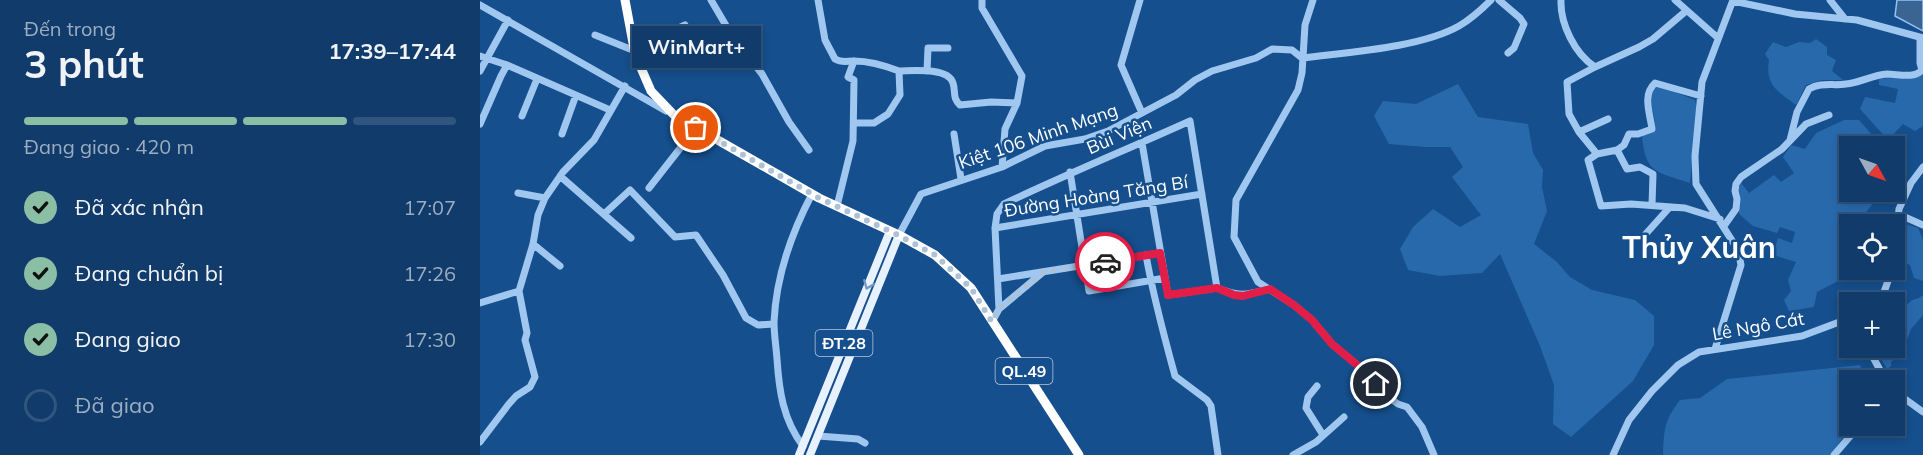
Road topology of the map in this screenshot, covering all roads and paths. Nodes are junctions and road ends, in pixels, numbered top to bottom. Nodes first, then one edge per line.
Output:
1 (625, 0) edge
2 (711, 0) edge
3 (818, 0) edge
4 (982, 0) edge
5 (1140, 0) edge
6 (1313, 0) edge
7 (1491, 0) edge
8 (1499, 0) edge
9 (1561, 0) edge
10 (1675, 0) edge
11 (1733, 0) edge
12 (1830, 0) edge
13 (480, 5) edge
14 (1686, 11) junction
15 (1845, 19) junction
16 (508, 20) junction
17 (685, 25) dead end
18 (595, 35) dead end
19 (1718, 38) junction
20 (1922, 38) edge
21 (948, 48) dead end
22 (635, 52) junction
23 (1508, 53) dead end
24 (483, 57) edge
25 (1302, 58) junction
26 (854, 61) junction
27 (507, 65) junction
28 (1595, 67) junction
29 (480, 71) edge
30 (927, 71) junction
31 (899, 72) junction
32 (537, 80) junction
33 (625, 86) junction
34 (576, 95) junction
35 (1701, 96) junction
36 (1017, 103) junction
37 (610, 110) junction
38 (1142, 113) junction
39 (674, 115) junction
40 (1829, 115) dead end
41 (522, 116) dead end
42 (1608, 119) dead end
43 (854, 123) junction
44 (480, 124) edge
45 (696, 128) junction
46 (1578, 132) junction
47 (562, 134) dead end
48 (954, 134) dead end
49 (1790, 140) junction
50 (1142, 143) junction
51 (809, 150) dead end
52 (1617, 150) junction
53 (1597, 154) junction
54 (1002, 167) junction
55 (1923, 167) edge
56 (1070, 172) junction
57 (560, 176) junction
58 (962, 179) junction
59 (649, 188) dead end
60 (518, 193) dead end
61 (812, 194) junction
62 (1202, 194) junction
63 (545, 198) junction
64 (1152, 202) junction
65 (1652, 205) junction
66 (837, 206) junction
67 (1669, 208) junction
68 (604, 214) junction
69 (1077, 214) junction
70 (1898, 214) edge
71 (1905, 217) edge
72 (1722, 223) junction
73 (1923, 225) edge
74 (995, 228) junction
75 (894, 233) junction
76 (1643, 237) dead end
77 (631, 238) dead end
78 (533, 244) junction
79 (1160, 253) junction
80 (1146, 255) junction
81 (1085, 265) junction
82 (560, 266) dead end
83 (1044, 272) junction
84 (1165, 278) junction
85 (998, 279) junction
86 (1150, 281) junction
87 (1217, 288) junction
88 (1270, 289) junction
89 (519, 291) junction
90 (480, 303) edge
91 (999, 309) junction
92 (992, 322) junction
93 (1839, 322) edge
94 (774, 324) junction
95 (1715, 348) junction
96 (1317, 386) dead end
97 (826, 389) junction
98 (835, 393) junction
99 (1905, 401) edge
100 (1923, 412) edge
101 (1344, 417) dead end
102 (1323, 435) junction
103 (818, 436) junction
104 (1850, 436) edge
105 (480, 442) edge
106 (865, 443) dead end
107 (803, 446) junction
108 (799, 455) edge
109 (810, 455) edge
110 (1079, 455) edge
111 (1218, 455) edge
112 (1293, 455) edge
113 (1434, 455) edge
114 (1613, 455) edge
115 (1834, 455) edge

1 - 22 highway, QL.49
2 - 51 street
3 - 26 street
4 - 36 street
5 - 38 street
6 - 25 street
7 - 25 street
8 - 23 street
9 - 28 street
10 - 14 street
11 - 15 street
11 - 19 street
12 - 15 street
13 - 16 street
14 - 19 street
14 - 28 street
15 - 20 street
16 - 24 street
16 - 33 street
17 - 22 street
18 - 22 street
19 - 35 street
20 - 49 street
21 - 30 street
22 - 39 highway, QL.49
24 - 27 street
24 - 29 street
25 - 38 street, Kiệt 106 Minh Mạng
25 - 88 street
26 - 31 street
26 - 43 street
27 - 32 street
27 - 44 street
28 - 46 street
30 - 31 street
30 - 36 street
31 - 43 street
32 - 34 street
32 - 41 street
33 - 37 street
33 - 39 street
34 - 37 street
34 - 47 street
35 - 52 street
35 - 72 street
36 - 54 street
37 - 57 street
38 - 54 street, Kiệt 106 Minh Mạng
39 - 45 highway, QL.49
40 - 49 street
42 - 46 street
43 - 66 street
45 - 59 street
45 - 61 highway, QL.49
46 - 53 street
48 - 58 street
49 - 72 street
50 - 56 street, Bùi Viện
50 - 62 street, Bùi Viện
50 - 64 street
52 - 53 street
52 - 65 street
53 - 65 street
54 - 58 street, Kiệt 106 Minh Mạng
55 - 70 street
56 - 69 street
56 - 74 street, Bùi Viện
57 - 63 street
57 - 68 street
58 - 75 street, Kiệt 106 Minh Mạng
60 - 63 street
61 - 66 highway, QL.49
61 - 94 street
62 - 64 street, Đường Hoàng Tăng Bí
62 - 87 street, Bùi Viện
63 - 78 street
64 - 69 street, Đường Hoàng Tăng Bí
64 - 79 street
65 - 67 street
66 - 75 highway, QL.49
67 - 72 street
67 - 76 street
68 - 77 street
68 - 94 street
69 - 74 street, Đường Hoàng Tăng Bí
69 - 81 street
71 - 73 street
72 - 95 street
74 - 85 street, Bùi Viện
75 - 92 highway, QL.49
75 -> 97 main road, ĐT.28
75 - 98 main road, ĐT.28
78 - 82 street
78 - 89 street
79 - 80 street
79 - 84 street
80 - 81 street
80 - 86 street
81 - 83 street
81 - 86 street
83 - 85 street
83 - 91 street
84 - 86 street
84 - 87 street
85 - 91 street, Bùi Viện
86 - 111 street
87 - 88 street
88 - 113 street
89 - 90 street
89 - 105 street
91 - 92 street
92 - 110 highway, QL.49
93 - 95 street, Lê Ngô Cát
94 - 107 street
95 - 114 street, Lê Ngô Cát
96 - 102 street
97 - 98 main road
97 - 107 main road, ĐT.28
98 - 103 main road, ĐT.28
99 - 100 street
101 - 102 street
102 - 112 street
103 - 106 street
103 - 109 main road, ĐT.28
104 - 115 street
107 - 108 main road, ĐT.28

